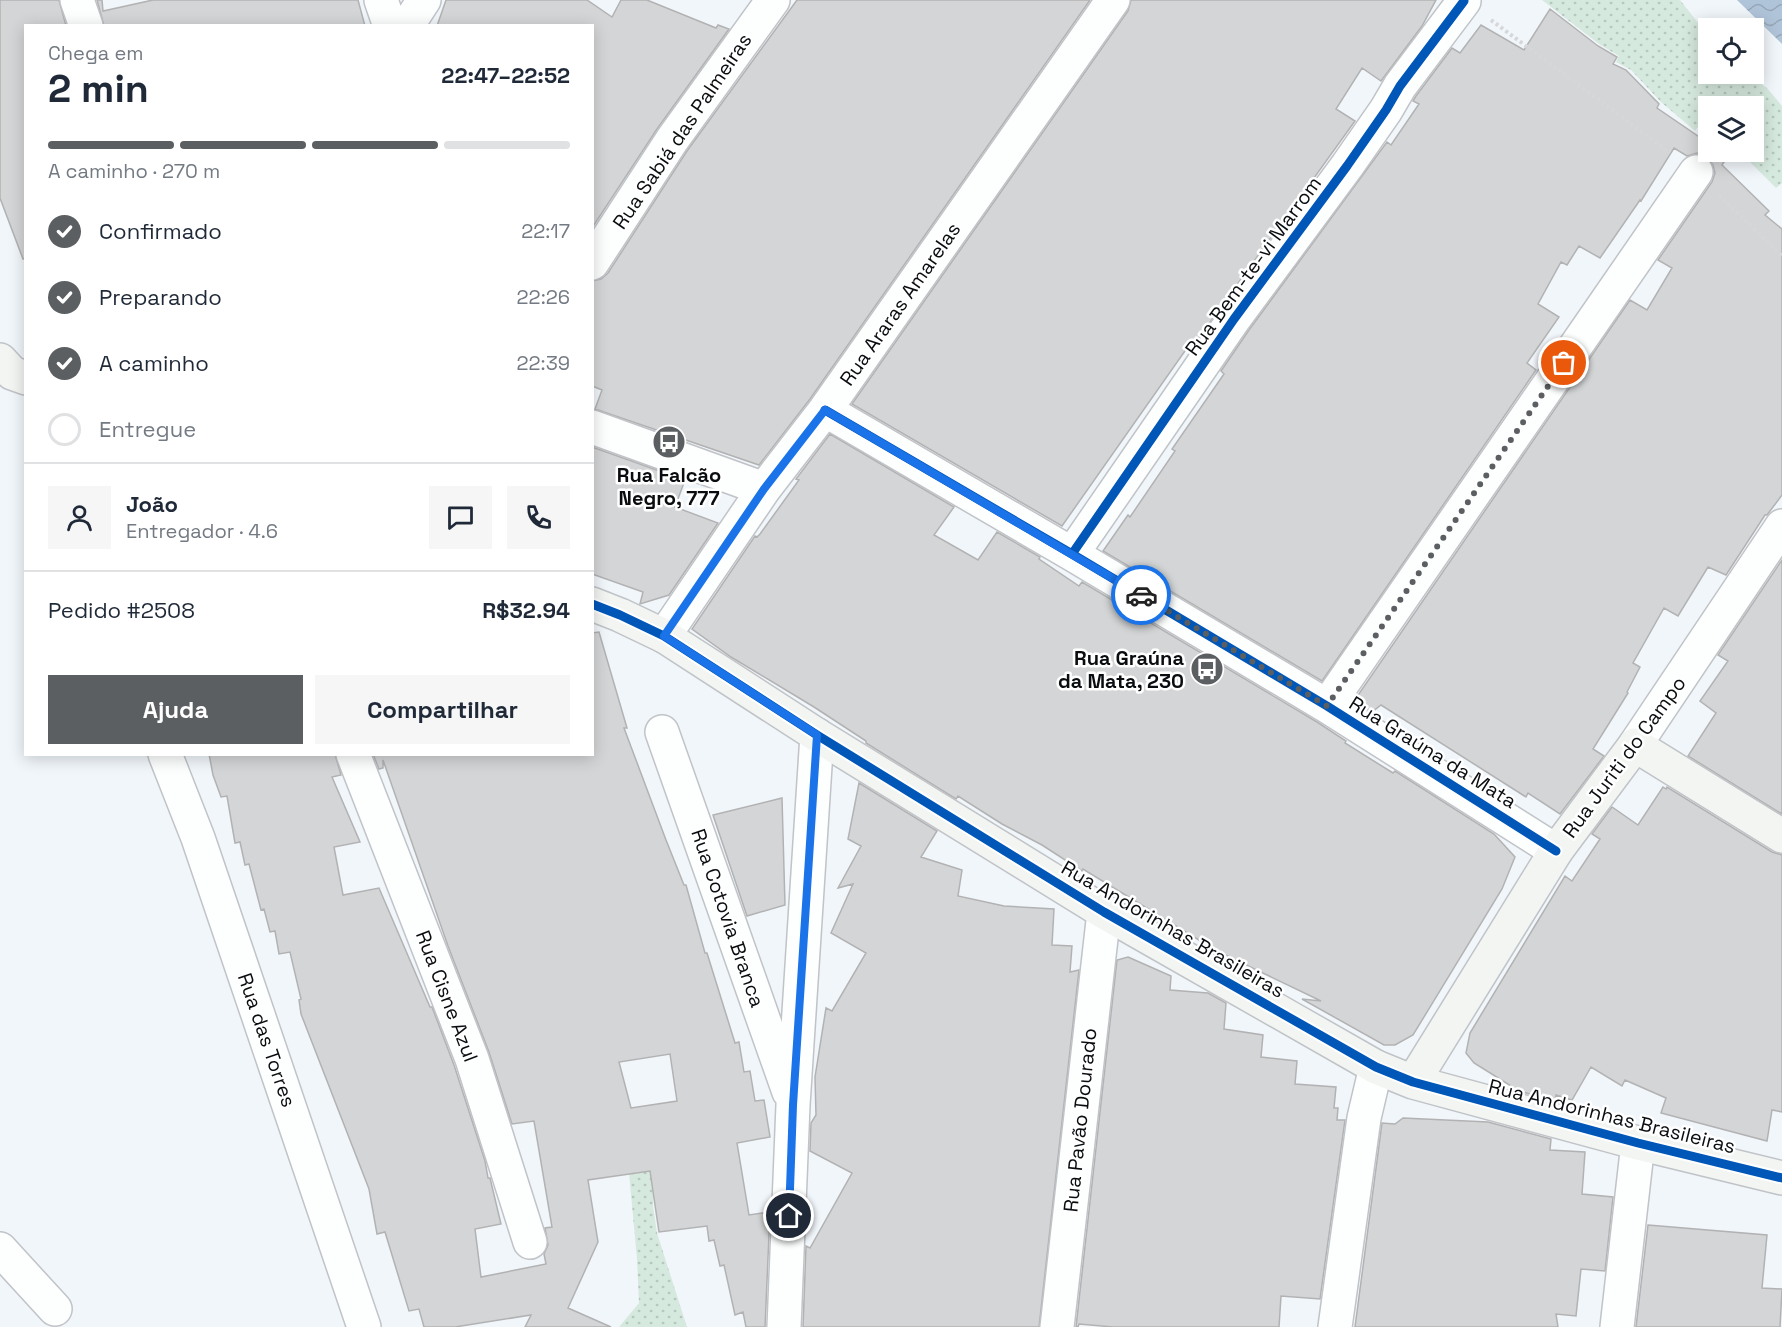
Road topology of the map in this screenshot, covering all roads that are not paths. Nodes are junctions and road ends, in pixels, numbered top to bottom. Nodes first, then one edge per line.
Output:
1 (77, 0) edge
2 (381, 0) edge
3 (424, 0) edge
4 (773, 0) edge
5 (1113, 0) edge
6 (1464, 1) edge
7 (85, 24) edge
8 (389, 24) edge
9 (408, 24) edge
10 (1696, 172) road end
11 (594, 259) edge
12 (825, 410) junction
13 (594, 428) edge
14 (764, 489) junction
15 (1782, 526) edge
16 (1072, 554) junction
17 (594, 605) edge
18 (664, 636) junction
19 (1327, 706) junction
20 (662, 732) dead end
21 (817, 735) junction
22 (1635, 746) junction
23 (166, 756) edge
24 (354, 756) edge
25 (1782, 836) edge
26 (1556, 851) junction
27 (1104, 912) junction
28 (1376, 1066) junction
29 (1413, 1083) junction
30 (793, 1105) junction
31 (1638, 1143) junction
32 (1782, 1178) edge
33 (530, 1242) dead end
34 (0, 1249) edge
35 (55, 1309) dead end
36 (364, 1327) edge
37 (784, 1327) edge
38 (1057, 1327) edge
39 (1335, 1327) edge
40 (1617, 1327) edge

1 - 7 street
2 - 8 street
3 - 9 street
4 - 11 street, Rua Sabiá das Palmeiras
5 - 12 street, Rua Araras Amarelas
6 - 16 street, Rua Bem-te-vi Marrom
10 - 19 street
12 - 14 street, Rua Araras Amarelas
12 - 16 street, Rua Graúna da Mata
13 - 14 street
14 - 18 street, Rua Araras Amarelas
15 - 22 street, Rua Juriti do Campo
16 - 19 street, Rua Graúna da Mata
17 - 18 street, Rua Andorinhas Brasileiras
18 - 21 street, Rua Andorinhas Brasileiras
19 - 26 street, Rua Graúna da Mata
20 - 30 street, Rua Cotovia Branca
21 - 27 street, Rua Andorinhas Brasileiras
21 - 30 street
22 - 25 street
22 - 26 street, Rua Juriti do Campo
23 - 36 street, Rua das Torres
24 - 33 street, Rua Cisne Azul
26 - 29 street, Rua Juriti do Campo
27 - 28 street, Rua Andorinhas Brasileiras
27 - 38 street, Rua Pavão Dourado
28 - 29 street, Rua Andorinhas Brasileiras
28 - 39 street
29 - 31 street, Rua Andorinhas Brasileiras
30 - 37 street
31 - 32 street, Rua Andorinhas Brasileiras
31 - 40 street
34 - 35 street

